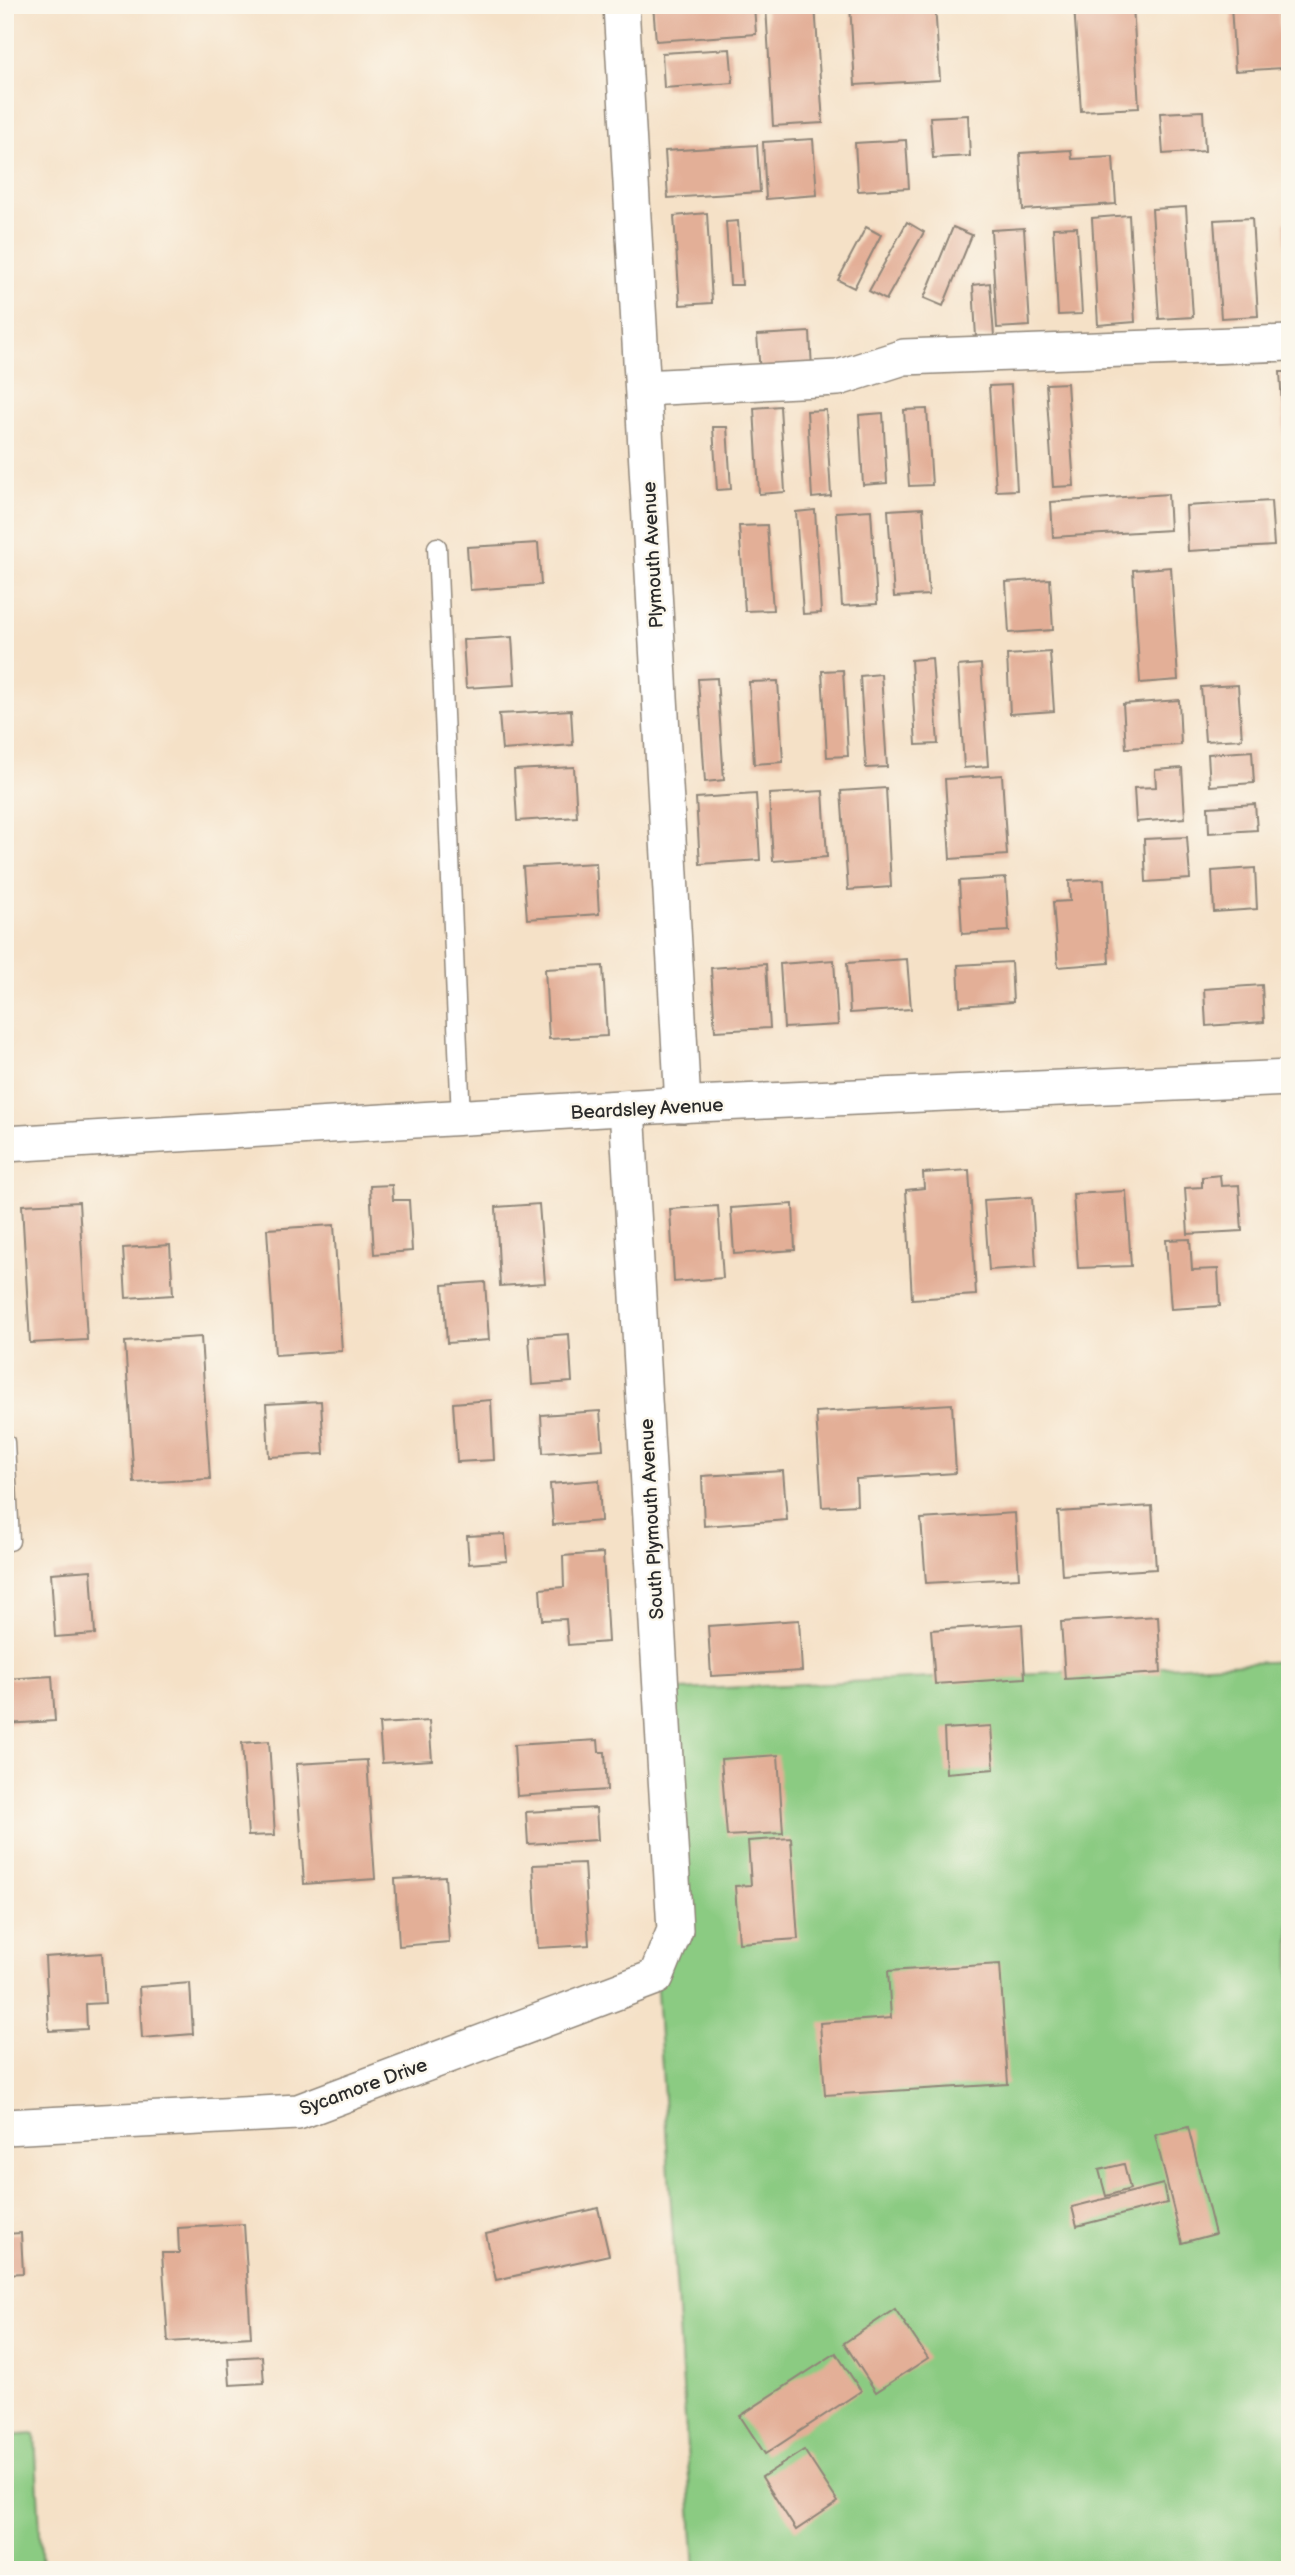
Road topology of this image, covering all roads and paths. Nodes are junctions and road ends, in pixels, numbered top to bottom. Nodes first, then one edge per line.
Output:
1 (621, 5) edge
2 (1290, 343) edge
3 (643, 388) junction
4 (437, 547) dead end
5 (1290, 1078) edge
6 (683, 1105) junction
7 (627, 1108) junction
8 (461, 1119) junction
9 (5, 1143) edge
10 (5, 1442) edge
11 (10, 1541) dead end
12 (675, 1930) joint
13 (5, 2127) edge

1 - 3 street, Plymouth Avenue
2 - 3 street
3 - 6 street, Plymouth Avenue
4 - 8 lane
5 - 6 street, Beardsley Avenue
6 - 7 street, Beardsley Avenue
7 - 8 street, Beardsley Avenue
7 - 12 street, South Plymouth Avenue
8 - 9 street, Beardsley Avenue
10 - 11 lane
12 - 13 street, Sycamore Drive

